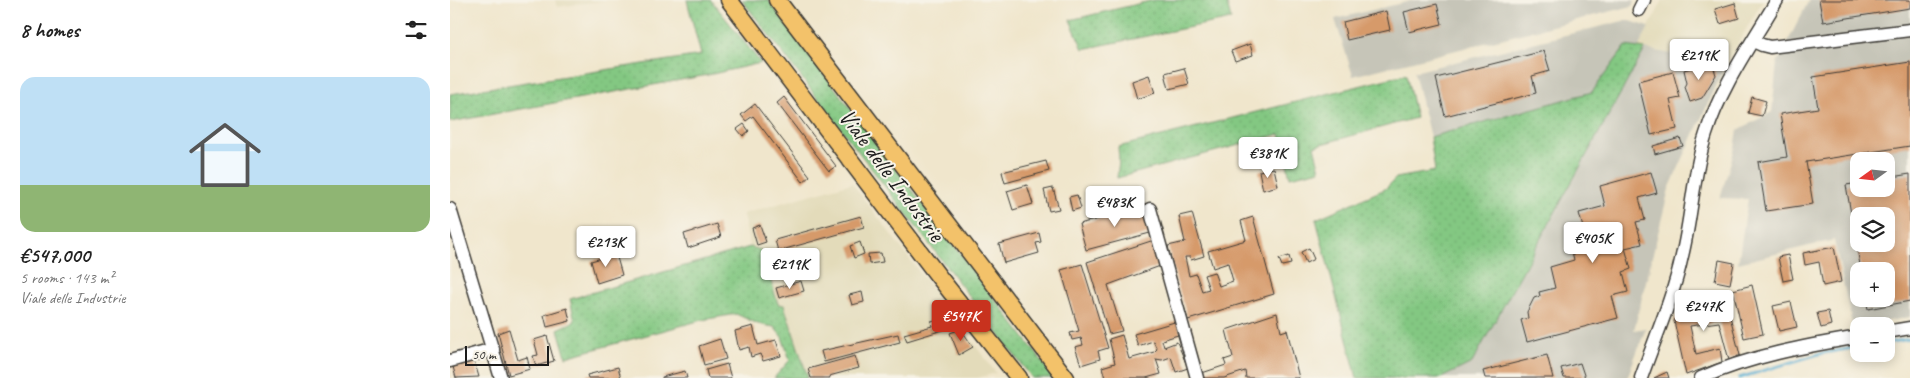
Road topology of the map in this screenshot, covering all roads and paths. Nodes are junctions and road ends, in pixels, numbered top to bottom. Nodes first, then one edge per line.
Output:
1 (728, 0) edge
2 (777, 0) edge
3 (1777, 0) edge
4 (1910, 30) edge
5 (1753, 41) junction
6 (450, 209) edge
7 (1150, 209) dead end
8 (1910, 328) edge
9 (1895, 330) edge
10 (1850, 338) edge
11 (493, 349) junction
12 (450, 361) edge
13 (501, 378) edge
14 (1019, 378) edge
15 (1066, 378) edge
16 (1196, 378) edge
17 (1641, 378) edge
18 (1700, 378) edge

1 - 14 main road, Viale delle Industrie
2 - 15 main road, Viale delle Industrie
3 - 5 street
4 - 5 street
5 - 17 street
6 - 11 street
7 - 16 street
8 - 9 street
10 - 18 street
11 - 12 street
11 - 13 street

